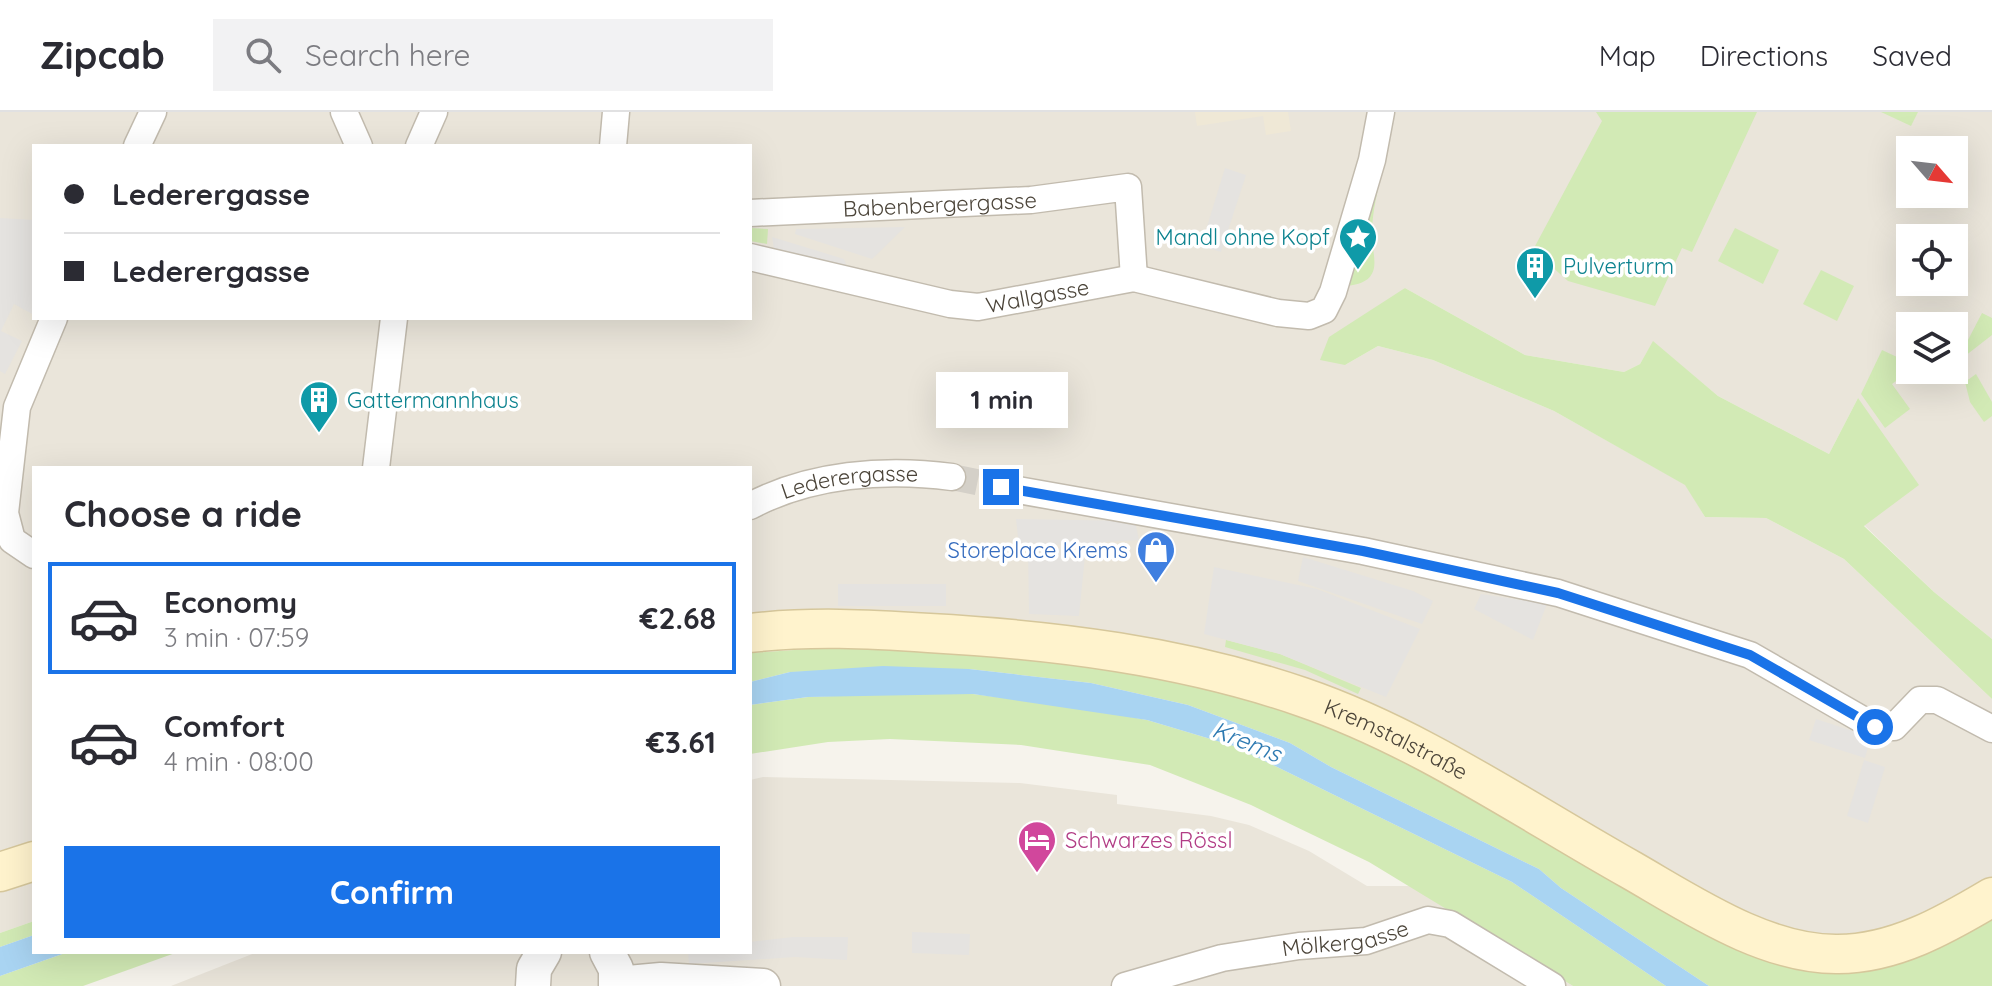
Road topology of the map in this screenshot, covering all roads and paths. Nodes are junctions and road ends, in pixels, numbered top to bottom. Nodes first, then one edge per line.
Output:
1 (153, 112) edge
2 (344, 112) edge
3 (434, 112) edge
4 (616, 112) edge
5 (1381, 112) edge
6 (138, 144) edge
7 (358, 144) edge
8 (420, 144) edge
9 (613, 144) edge
10 (752, 213) edge
11 (752, 257) edge
12 (1134, 278) junction
13 (53, 320) edge
14 (394, 320) edge
15 (10, 391) edge
16 (376, 466) edge
17 (952, 477) tunnel mouth
18 (1001, 487) tunnel mouth
19 (752, 505) edge
20 (32, 554) edge
21 (752, 633) edge
22 (1992, 729) edge
23 (32, 862) edge
24 (0, 872) edge
25 (1992, 897) edge
26 (543, 954) edge
27 (608, 954) edge
28 (529, 985) edge
29 (617, 985) edge
30 (763, 986) edge
31 (1125, 986) edge
32 (1552, 986) edge

1 - 6 street
2 - 7 street
3 - 8 street
4 - 9 street
5 - 12 street, Wallgasse
10 - 12 street, Babenbergergasse
11 - 12 street, Wallgasse
13 - 15 street
14 - 16 street
15 - 20 street
17 - 19 street, Lederergasse
18 - 22 street
21 - 25 main road, Kremstalstraße
23 - 24 main road
26 - 28 street
27 - 29 street
29 - 30 street
31 - 32 street, Mölkergasse

